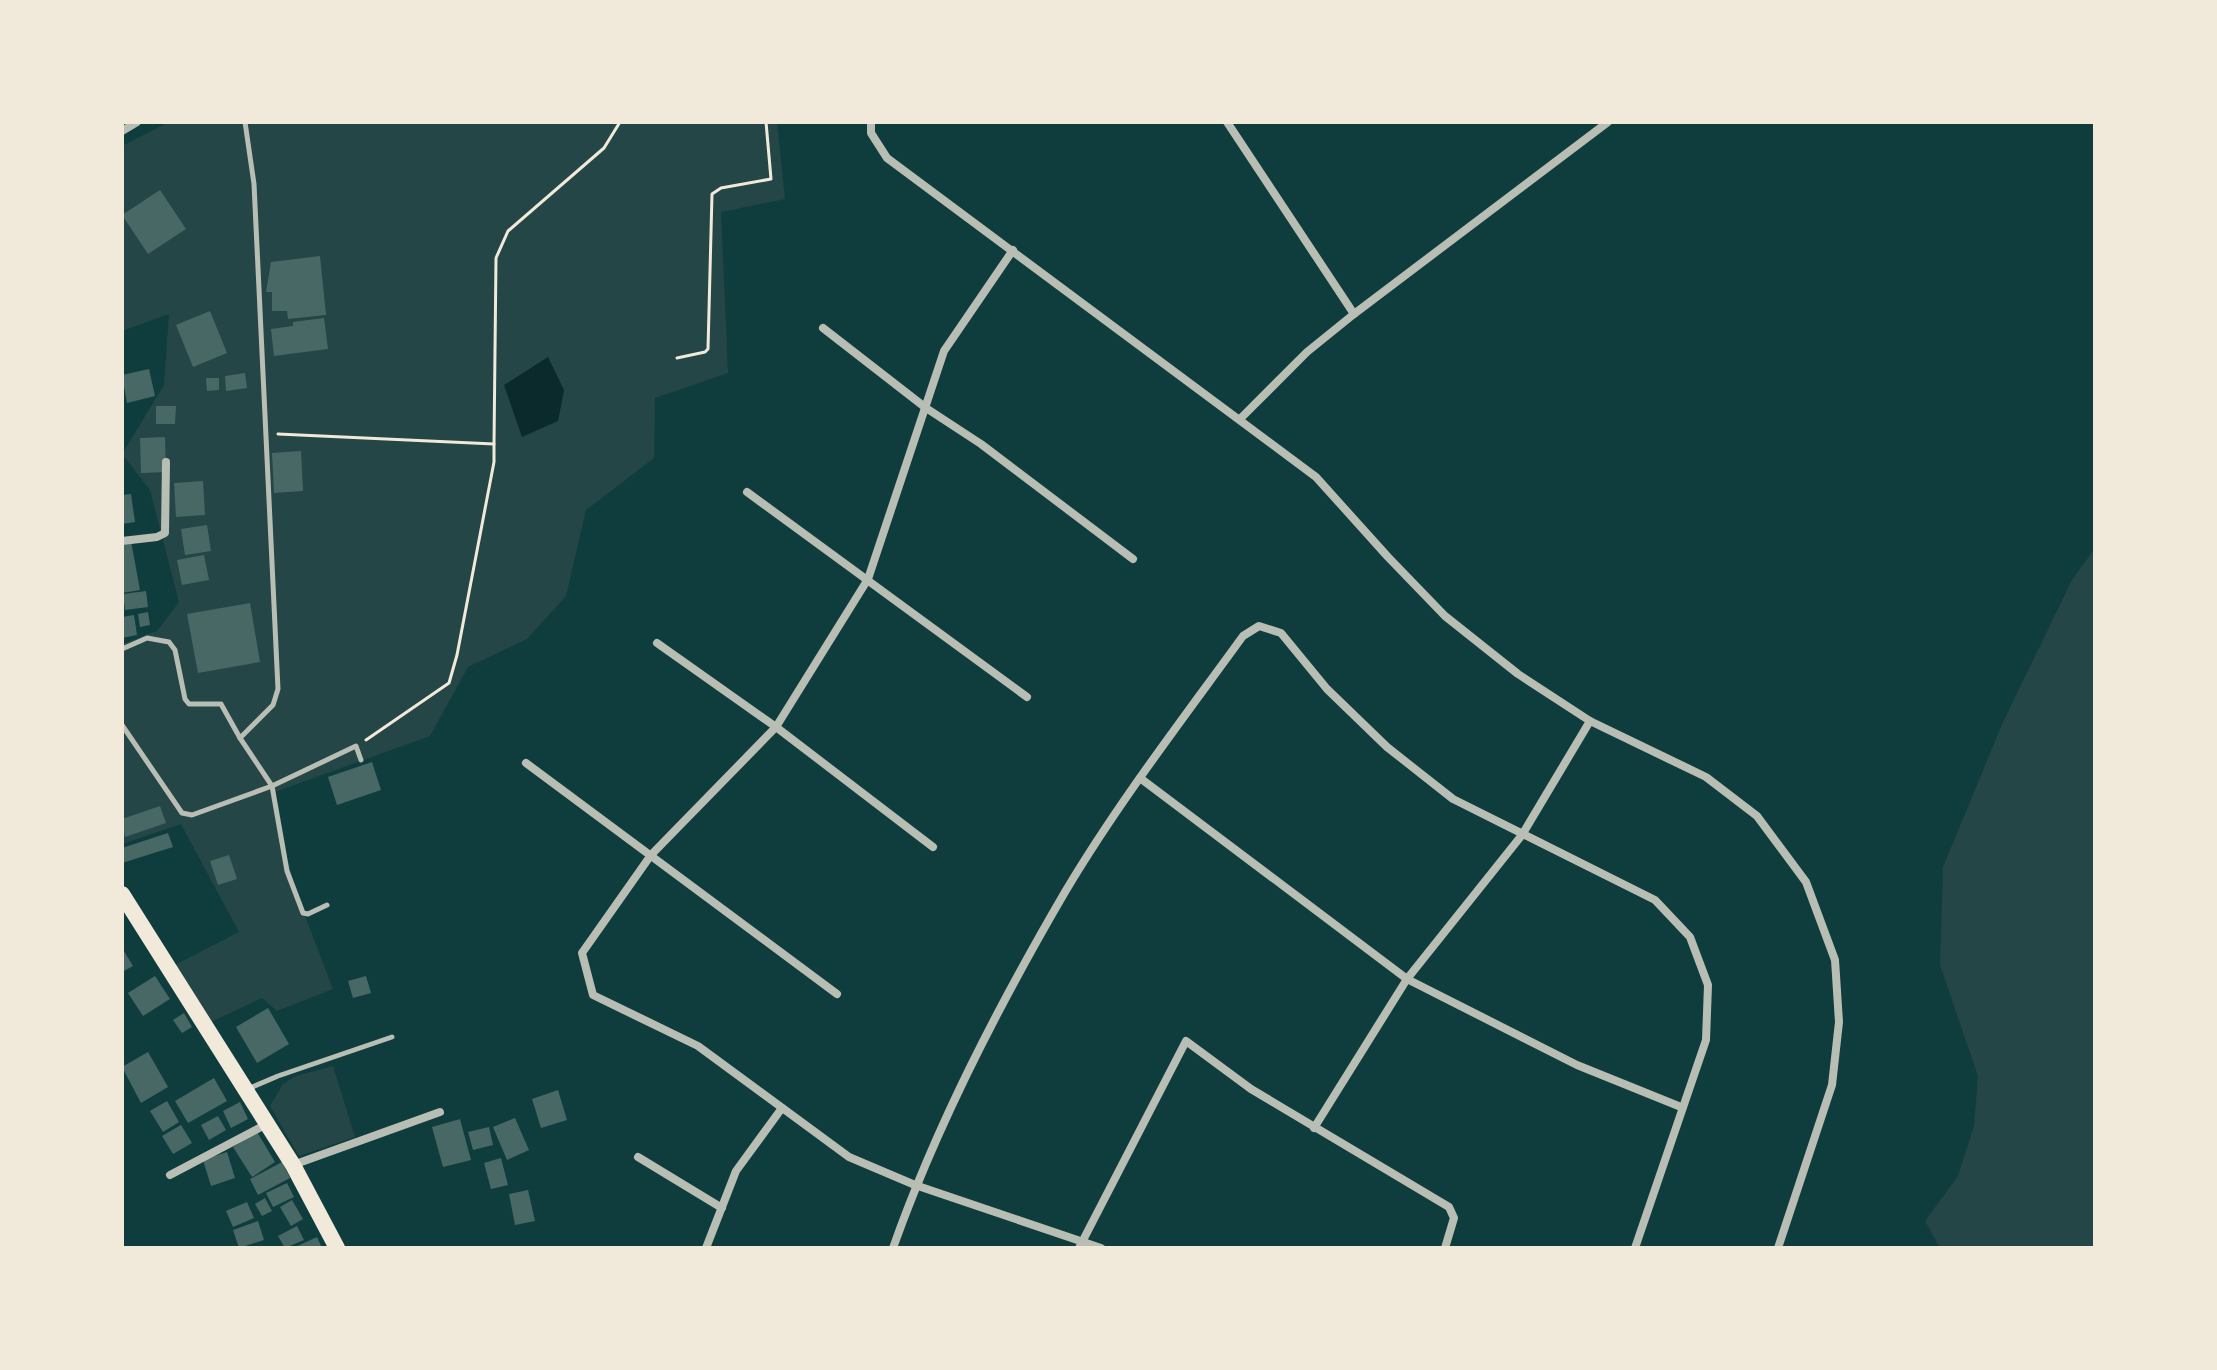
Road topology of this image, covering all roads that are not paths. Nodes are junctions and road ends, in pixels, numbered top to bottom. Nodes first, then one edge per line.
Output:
1 (137, 122) edge
2 (245, 122) edge
3 (871, 122) edge
4 (1227, 122) edge
5 (1608, 122) edge
6 (122, 131) edge
7 (1013, 250) junction
8 (1354, 314) junction
9 (823, 328) dead end
10 (926, 408) junction
11 (1240, 419) junction
12 (166, 462) dead end
13 (747, 492) dead end
14 (122, 541) edge
15 (1133, 559) dead end
16 (868, 579) junction
17 (657, 643) dead end
18 (122, 649) edge
19 (1027, 697) dead end
20 (1590, 721) junction
21 (122, 725) edge
22 (776, 727) junction
23 (240, 738) junction
24 (361, 760) dead end
25 (526, 763) dead end
26 (1140, 778) junction
27 (272, 786) junction
28 (1522, 835) junction
29 (933, 847) dead end
30 (651, 855) junction
31 (122, 894) edge
32 (327, 905) dead end
33 (128, 918) edge
34 (1407, 979) junction
35 (837, 994) dead end
36 (392, 1037) dead end
37 (245, 1090) junction
38 (1681, 1107) junction
39 (782, 1108) junction
40 (440, 1112) dead end
41 (267, 1124) junction
42 (1314, 1128) junction
43 (638, 1157) dead end
44 (293, 1165) junction
45 (170, 1175) dead end
46 (915, 1185) junction
47 (722, 1208) junction
48 (1081, 1244) edge
49 (337, 1248) edge
50 (706, 1248) edge
51 (893, 1248) edge
52 (1101, 1248) edge
53 (1445, 1248) edge
54 (1635, 1248) edge
55 (1778, 1248) edge

1 - 6 street
2 - 23 lane
3 - 7 street
4 - 8 street
5 - 8 street
7 - 10 street
7 - 11 street
8 - 11 street
9 - 10 street
10 - 15 street
10 - 16 street
11 - 20 street
12 - 14 street
13 - 16 street
16 - 19 street
16 - 22 street
17 - 22 street
18 - 23 lane
20 - 28 street
20 - 55 street
21 - 27 lane
22 - 29 street
22 - 30 street
23 - 27 lane
24 - 27 lane
25 - 30 street
26 - 28 street
26 - 34 street
26 - 46 street
27 - 32 lane
28 - 34 street
28 - 38 street
30 - 35 street
30 - 39 street
31 - 33 main road
33 - 37 main road
34 - 38 street
34 - 42 street
36 - 37 lane
37 - 41 main road
38 - 54 street
39 - 46 street
39 - 47 street
40 - 44 street
41 - 44 main road
41 - 45 street
42 - 48 street
42 - 53 street
43 - 47 street
44 - 49 main road
46 - 48 street
46 - 51 street
47 - 50 street
48 - 52 street

